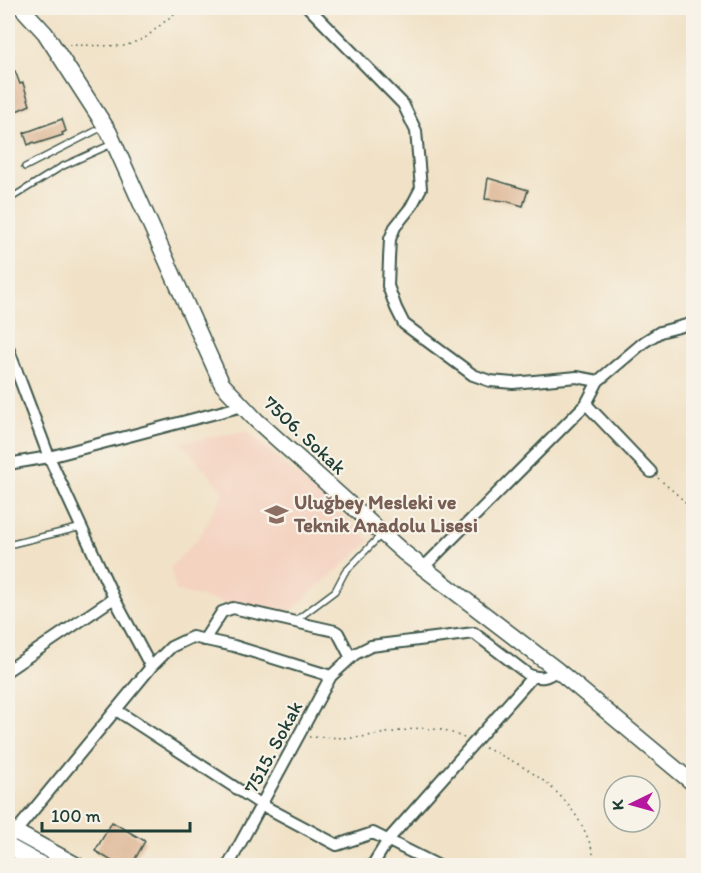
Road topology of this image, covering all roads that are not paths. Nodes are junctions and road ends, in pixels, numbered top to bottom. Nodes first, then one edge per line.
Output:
1 (22, 8) edge
2 (309, 8) edge
3 (105, 126) junction
4 (114, 143) junction
5 (24, 167) dead end
6 (8, 200) edge
7 (693, 322) edge
8 (8, 348) edge
9 (598, 381) junction
10 (586, 404) junction
11 (243, 406) junction
12 (49, 457) junction
13 (8, 464) edge
14 (651, 472) road end
15 (82, 527) junction
16 (382, 534) junction
17 (8, 545) edge
18 (423, 568) junction
19 (114, 598) junction
20 (294, 622) junction
21 (204, 640) junction
22 (351, 658) junction
23 (151, 667) junction
24 (8, 670) edge
25 (557, 670) junction
26 (332, 676) junction
27 (533, 676) junction
28 (116, 710) junction
29 (693, 784) edge
30 (262, 805) junction
31 (10, 833) edge
32 (388, 840) junction
33 (8, 846) edge
34 (44, 866) edge
35 (78, 866) edge
36 (228, 866) edge
37 (372, 866) edge
38 (440, 866) edge

1 - 3 street, 7506. Sokak
2 - 9 street
3 - 4 street, 7506. Sokak
3 - 5 lane
4 - 6 lane
4 - 11 street, 7506. Sokak
7 - 9 street
8 - 12 street
9 - 10 street
10 - 14 street
10 - 18 street
11 - 12 street
11 - 16 street, 7506. Sokak
12 - 13 street
12 - 15 street
15 - 17 lane
15 - 19 street
16 - 18 street, 7506. Sokak
16 - 20 lane
18 - 25 street, 7506. Sokak
19 - 23 street
19 - 24 street
20 - 21 street
20 - 22 street
21 - 23 street
21 - 26 street
22 - 26 street, 7515. Sokak
22 - 27 street, 7515. Sokak
23 - 28 street
25 - 27 street
25 - 29 street, 7506. Sokak
26 - 30 street, 7515. Sokak
27 - 32 street
28 - 30 street
28 - 31 street
30 - 32 street
30 - 36 street, 7515. Sokak
31 - 35 street
32 - 37 street
32 - 38 street
33 - 34 street

